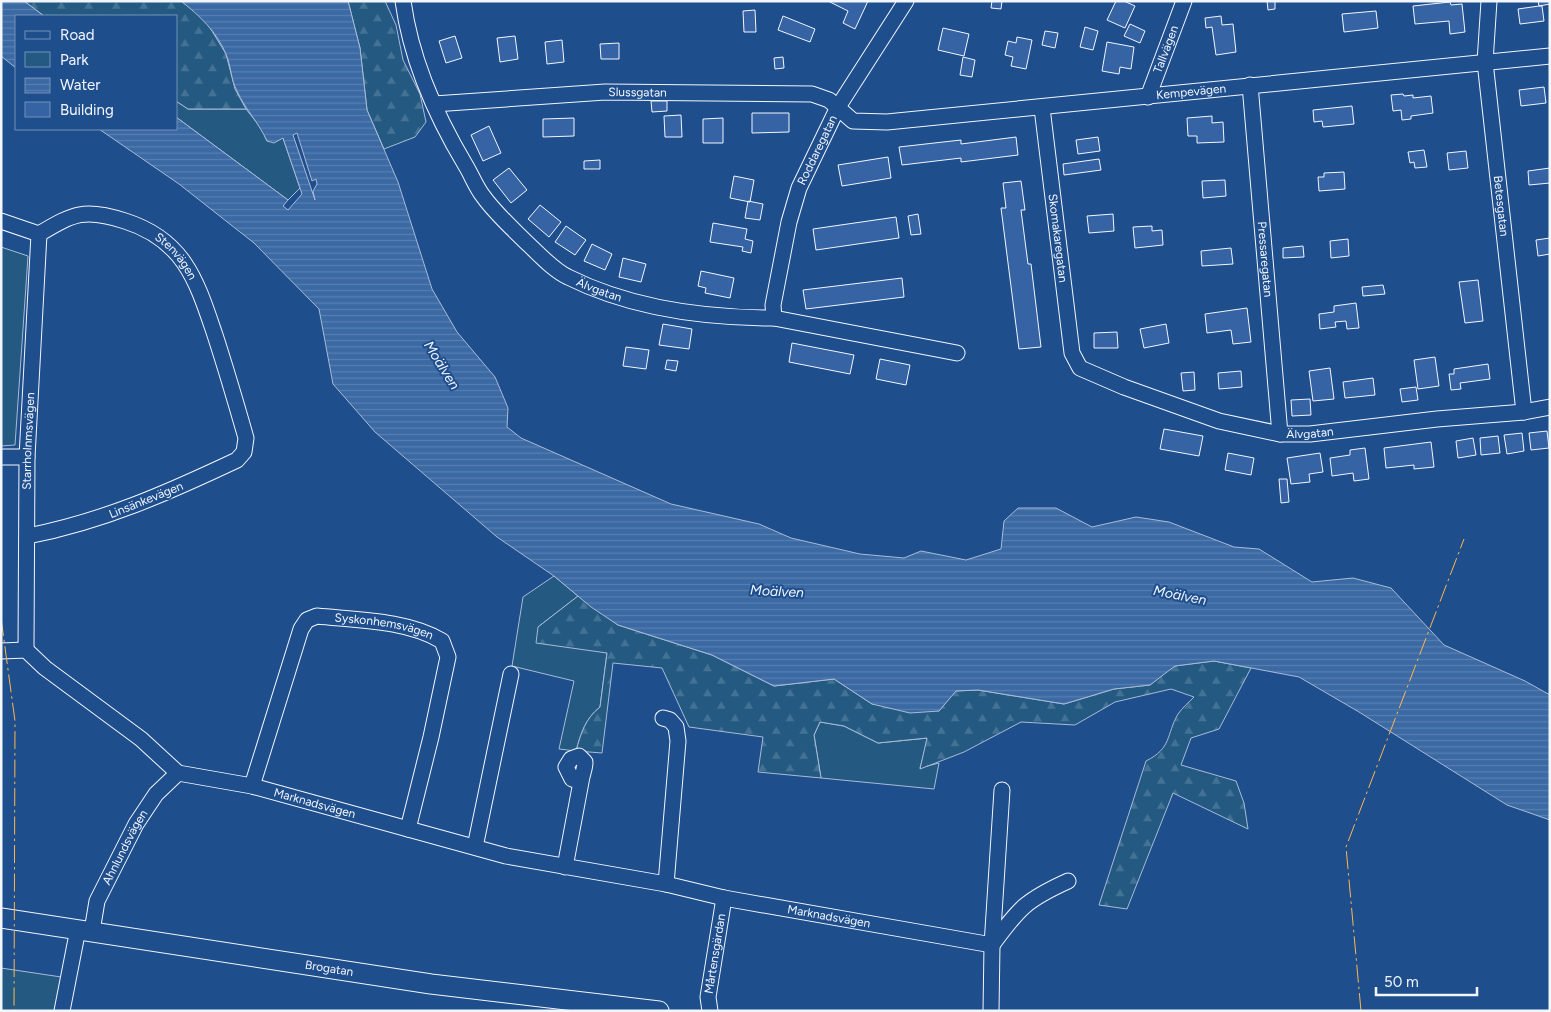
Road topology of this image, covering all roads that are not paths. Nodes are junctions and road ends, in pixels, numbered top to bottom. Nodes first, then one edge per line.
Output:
1 (403, 1) edge
2 (906, 1) edge
3 (1184, 1) edge
4 (1489, 1) edge
5 (1550, 56) edge
6 (1485, 62) junction
7 (1250, 85) junction
8 (1148, 97) junction
9 (434, 104) junction
10 (838, 107) junction
11 (1042, 108) junction
12 (1, 222) edge
13 (39, 234) junction
14 (774, 318) junction
15 (957, 352) dead end
16 (1080, 368) joint
17 (1550, 407) edge
18 (1524, 412) junction
19 (1280, 434) junction
20 (246, 438) joint
21 (1, 457) edge
22 (27, 457) junction
23 (28, 536) junction
24 (1, 650) edge
25 (26, 650) junction
26 (511, 674) dead end
27 (663, 718) dead end
28 (178, 773) junction
29 (581, 782) dead end
30 (252, 786) junction
31 (1002, 790) dead end
32 (408, 829) junction
33 (476, 847) junction
34 (565, 866) junction
35 (1068, 881) dead end
36 (666, 884) junction
37 (724, 898) junction
38 (1, 918) edge
39 (85, 930) junction
40 (992, 945) junction
41 (62, 1011) edge
42 (659, 1011) edge
43 (710, 1011) edge
44 (991, 1011) edge

1 - 9 street, Älvgatan
2 - 10 street, Roddaregatan
3 - 8 street, Tallvägen
4 - 6 street, Betesgatan
5 - 6 street, Kempevägen
6 - 7 street, Kempevägen
6 - 18 street, Betesgatan
7 - 8 street, Kempevägen
7 - 19 street, Pressaregatan
8 - 11 street, Kempevägen
9 - 10 street, Slussgatan
9 - 14 street, Älvgatan
10 - 11 street, Kempevägen
10 - 14 street, Roddaregatan
11 - 16 street, Skomakaregatan
12 - 13 street
13 - 20 street, Stenvägen
13 - 22 street, Starrholnmsvägen
14 - 15 street, Älvgatan
16 - 19 street, Älvgatan
17 - 18 street, Älvgatan
18 - 19 street, Älvgatan
20 - 23 street, Linsänkevägen
21 - 22 street
22 - 23 street, Starrholnmsvägen
23 - 25 street, Starrholnmsvägen
24 - 25 street
25 - 28 street
26 - 33 street
27 - 36 street
28 - 30 street, Marknadsvägen
28 - 39 street, Ahnlundsvägen
29 - 34 street
30 - 32 street, Marknadsvägen
30 - 32 street, Syskonhemsvägen
31 - 40 street
32 - 33 street, Marknadsvägen
33 - 34 street, Marknadsvägen
34 - 36 street, Marknadsvägen
35 - 40 street
36 - 37 street, Marknadsvägen
37 - 40 street, Marknadsvägen
37 - 43 street, Mårtensgärdan
38 - 39 main road, Brogatan
39 - 41 street, Ahnlundsvägen
39 - 42 main road, Brogatan
40 - 44 street

